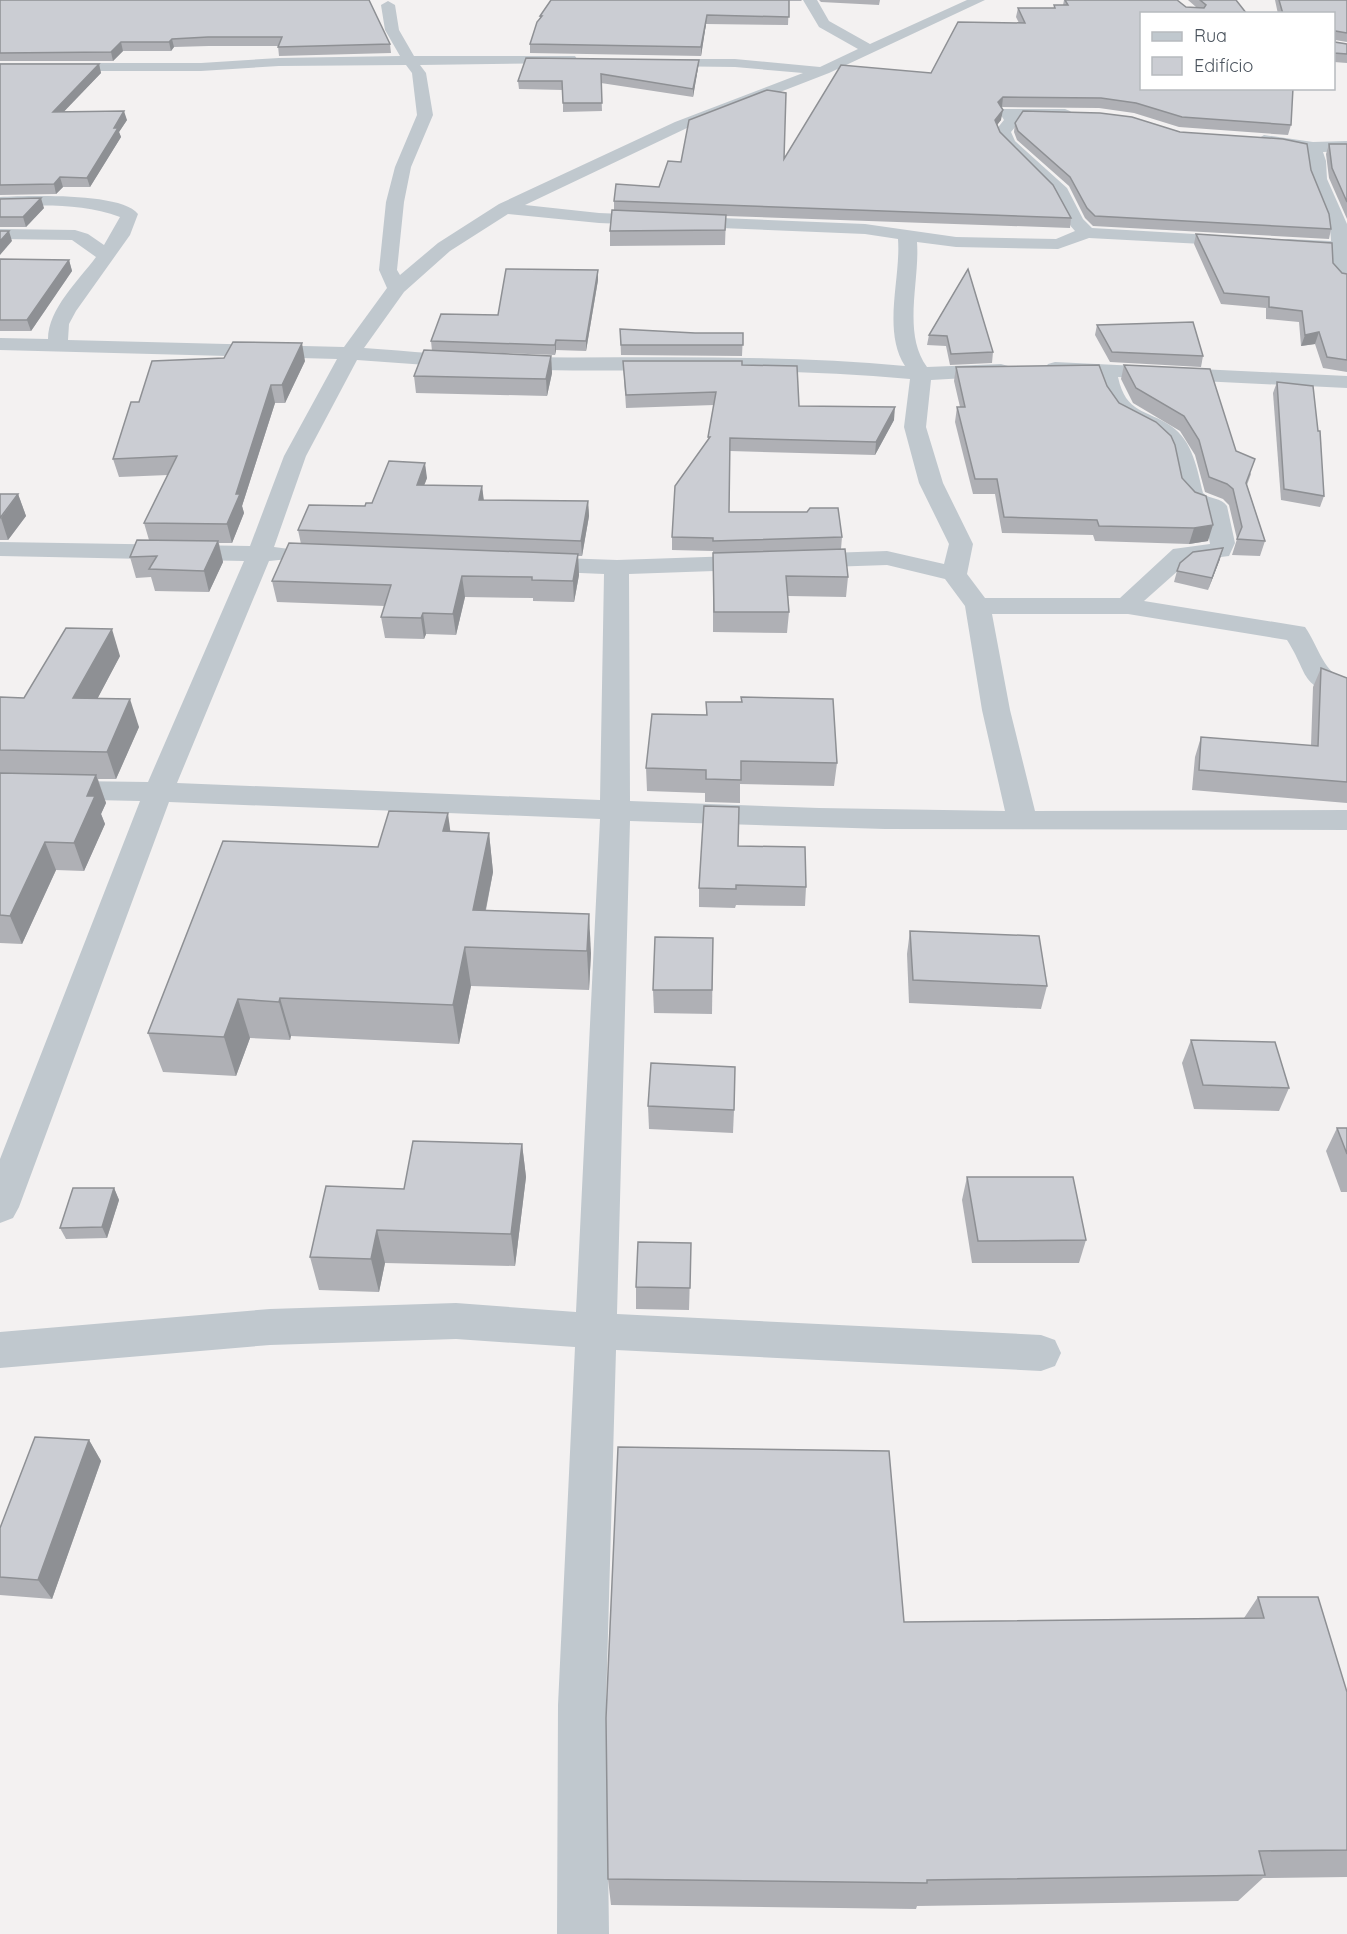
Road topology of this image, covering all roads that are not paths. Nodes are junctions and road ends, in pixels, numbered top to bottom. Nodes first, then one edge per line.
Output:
1 (372, 0) edge
2 (810, 0) edge
3 (978, 0) edge
4 (391, 2) edge
5 (870, 50) junction
6 (581, 60) edge
7 (410, 61) junction
8 (637, 62) edge
9 (0, 67) edge
10 (824, 70) junction
11 (1083, 113) edge
12 (1249, 139) edge
13 (1347, 146) edge
14 (1313, 147) junction
15 (0, 202) edge
16 (505, 208) junction
17 (1087, 233) junction
18 (0, 234) edge
19 (908, 244) junction
20 (1343, 247) edge
21 (106, 255) junction
22 (1347, 278) edge
23 (397, 288) junction
24 (0, 344) edge
25 (58, 345) junction
26 (350, 353) junction
27 (1106, 371) junction
28 (921, 374) junction
29 (1347, 382) edge
30 (0, 549) edge
31 (260, 553) junction
32 (308, 555) edge
33 (510, 563) edge
34 (618, 567) junction
35 (954, 574) junction
36 (978, 606) junction
37 (1128, 606) junction
38 (1347, 690) edge
39 (0, 789) edge
40 (159, 790) junction
41 (615, 811) junction
42 (1022, 819) junction
43 (1347, 820) edge
44 (0, 1207) edge
45 (594, 1331) junction
46 (0, 1350) edge
47 (1041, 1353) dead end
48 (583, 1934) edge

1 - 4 street
2 - 5 street
3 - 5 street
4 - 7 street
5 - 10 street
6 - 7 street
7 - 9 street
7 - 23 street
8 - 10 street
10 - 16 street
11 - 17 street
12 - 14 street
13 - 14 street
14 - 20 street
15 - 21 street
16 - 19 street
16 - 23 street
17 - 19 street
17 - 20 street
18 - 21 street
19 - 28 street
20 - 22 street
21 - 25 street
23 - 26 street
24 - 25 street
25 - 26 street
26 - 28 street
26 - 31 street
27 - 28 street
27 - 29 street
27 - 37 street
28 - 35 street
30 - 31 street
31 - 32 street
31 - 40 street
33 - 34 street
34 - 35 street
34 - 41 street
35 - 36 street
36 - 37 street
36 - 42 street
37 - 38 street
39 - 40 street
40 - 41 street
40 - 44 street
41 - 42 street
41 - 45 street
42 - 43 street
45 - 46 street
45 - 47 street
45 - 48 street

